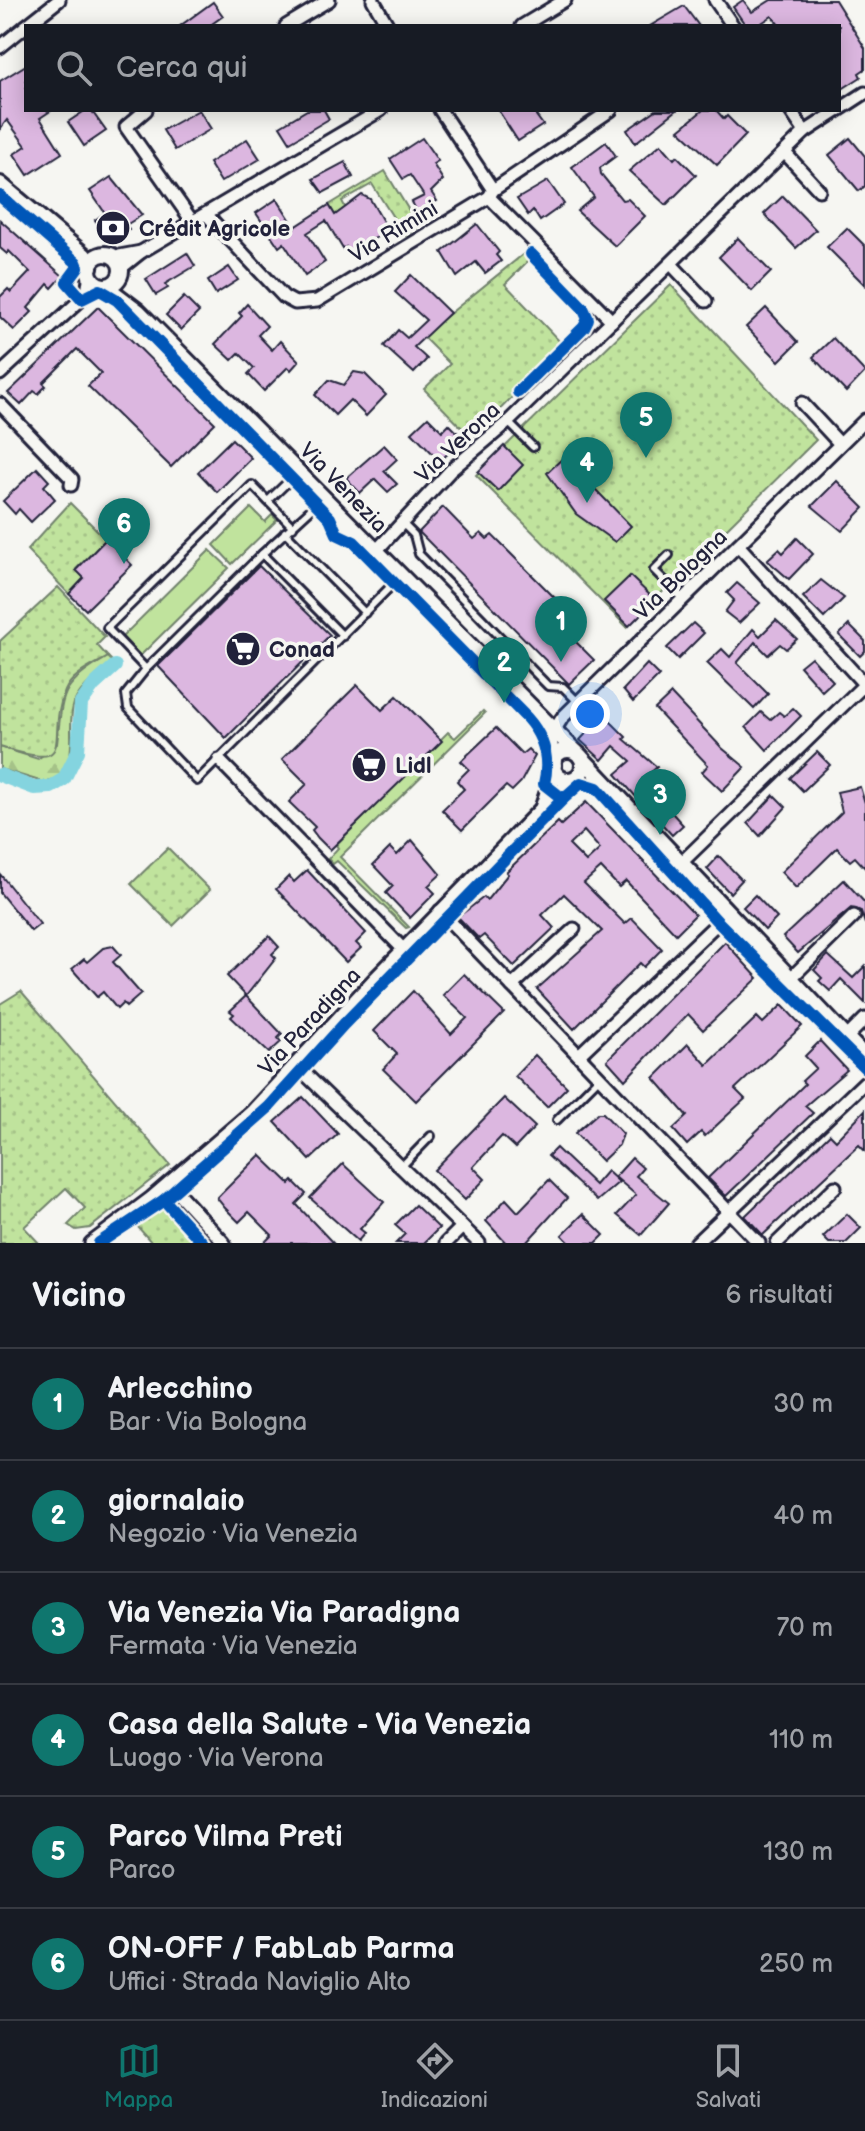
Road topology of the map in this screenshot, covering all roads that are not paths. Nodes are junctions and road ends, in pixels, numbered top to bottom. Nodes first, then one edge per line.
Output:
1 (59, 0) edge
2 (329, 0) edge
3 (373, 0) edge
4 (565, 0) edge
5 (715, 0) edge
6 (29, 24) edge
7 (289, 24) edge
8 (387, 24) edge
9 (525, 24) edge
10 (732, 24) edge
11 (24, 28) edge
12 (0, 47) edge
13 (865, 93) edge
14 (841, 109) edge
15 (144, 112) edge
16 (378, 112) edge
17 (441, 112) edge
18 (608, 112) edge
19 (791, 112) edge
20 (836, 112) edge
21 (805, 132) junction
22 (786, 154) junction
23 (0, 184) edge
24 (819, 190) dead end
25 (491, 193) junction
26 (206, 214) junction
27 (192, 221) junction
28 (90, 263) junction
29 (671, 264) junction
30 (118, 266) junction
31 (102, 285) junction
32 (87, 294) junction
33 (706, 301) dead end
34 (134, 307) junction
35 (612, 321) junction
36 (0, 374) edge
37 (802, 403) dead end
38 (0, 404) edge
39 (865, 420) edge
40 (508, 422) junction
41 (840, 444) junction
42 (533, 447) dead end
43 (298, 472) junction
44 (71, 485) dead end
45 (323, 498) junction
46 (268, 501) junction
47 (403, 524) junction
48 (293, 527) junction
49 (285, 532) junction
50 (738, 545) junction
51 (376, 551) junction
52 (262, 554) junction
53 (669, 555) dead end
54 (401, 576) junction
55 (683, 599) junction
56 (365, 613) junction
57 (343, 636) junction
58 (146, 669) junction
59 (865, 684) edge
60 (522, 700) junction
61 (578, 702) junction
62 (558, 735) junction
63 (578, 754) junction
64 (219, 760) junction
65 (554, 766) junction
66 (576, 778) junction
67 (601, 782) junction
68 (541, 808) junction
69 (680, 864) junction
70 (440, 911) junction
71 (727, 914) junction
72 (854, 916) dead end
73 (574, 929) dead end
74 (403, 949) junction
75 (790, 979) junction
76 (512, 986) junction
77 (865, 1019) edge
78 (846, 1038) junction
79 (579, 1055) junction
80 (865, 1057) edge
81 (296, 1065) junction
82 (600, 1077) junction
83 (865, 1082) edge
84 (557, 1120) dead end
85 (431, 1136) dead end
86 (401, 1167) junction
87 (169, 1183) junction
88 (835, 1187) dead end
89 (728, 1212) junction
90 (462, 1227) junction
91 (91, 1243) edge
92 (224, 1243) edge
93 (446, 1243) edge
94 (479, 1243) edge
95 (696, 1243) edge
96 (759, 1243) edge
97 (777, 1243) edge

1 - 6 street
2 - 7 street
3 - 8 street
4 - 9 street
5 - 10 street
11 - 12 street
13 - 14 street, Via Verona
15 - 27 street
16 - 26 street
17 - 25 street
18 - 25 street, Via Rimini
19 - 21 street
20 - 21 street, Via Verona
21 - 22 street, Via Verona
22 - 24 street
22 - 29 street, Via Verona
23 - 28 street, Via Venezia
25 - 26 street, Via Rimini
25 - 35 street
26 - 27 street
27 - 30 street
28 - 30 street
28 - 31 street, Via Venezia
28 - 32 street
29 - 33 street
29 - 35 street, Via Verona
30 - 31 street
30 - 34 street, Via Venezia
31 - 32 street
31 - 34 street, Via Venezia
32 - 36 street
34 - 43 street, Via Venezia
35 - 40 street, Via Verona
37 - 41 street
38 - 44 street
39 - 41 street, Via Bologna
40 - 42 lane
40 - 47 street, Via Verona
41 - 50 street, Via Bologna
43 - 45 street, Via Venezia
43 - 46 lane
45 - 48 lane
45 - 51 street, Via Venezia
46 - 48 lane
46 - 58 lane
47 - 51 street, Via Verona
47 - 61 lane
48 - 49 lane
49 - 52 lane
49 - 56 lane
50 - 55 street, Via Bologna
50 - 59 street
51 - 54 street, Via Venezia
52 - 57 lane
52 - 58 lane
53 - 55 lane
54 - 56 lane
54 - 60 street, Via Venezia
55 - 61 street, Via Bologna
56 - 57 lane
57 - 64 lane
58 - 64 lane
59 - 69 street
60 - 62 street, Via Venezia
60 - 65 street, Via Venezia
61 - 62 street, Via Bologna
62 - 63 street, Via Venezia
63 - 65 street
63 - 66 street
63 - 67 street, Via Venezia
64 - 74 street
65 - 66 street
65 - 68 street, Via Paradigna
66 - 67 street
66 - 68 street, Via Paradigna
67 - 69 street, Via Venezia
68 - 70 street, Via Paradigna
69 - 71 street, Via Venezia
70 - 74 street, Via Paradigna
70 - 76 street
71 - 75 street, Via Venezia
71 - 79 street
72 - 75 street
73 - 76 street
74 - 81 street, Via Paradigna
75 - 78 street, Via Venezia
76 - 79 street
77 - 78 street
78 - 80 street, Via Venezia
79 - 82 street
81 - 86 street
81 - 87 street, Via Paradigna
82 - 84 lane
82 - 89 street
83 - 89 street
85 - 86 lane
86 - 90 street
87 - 91 street, Via Paradigna
87 - 92 street
88 - 97 street
89 - 95 street
89 - 96 street
90 - 93 street
90 - 94 street

